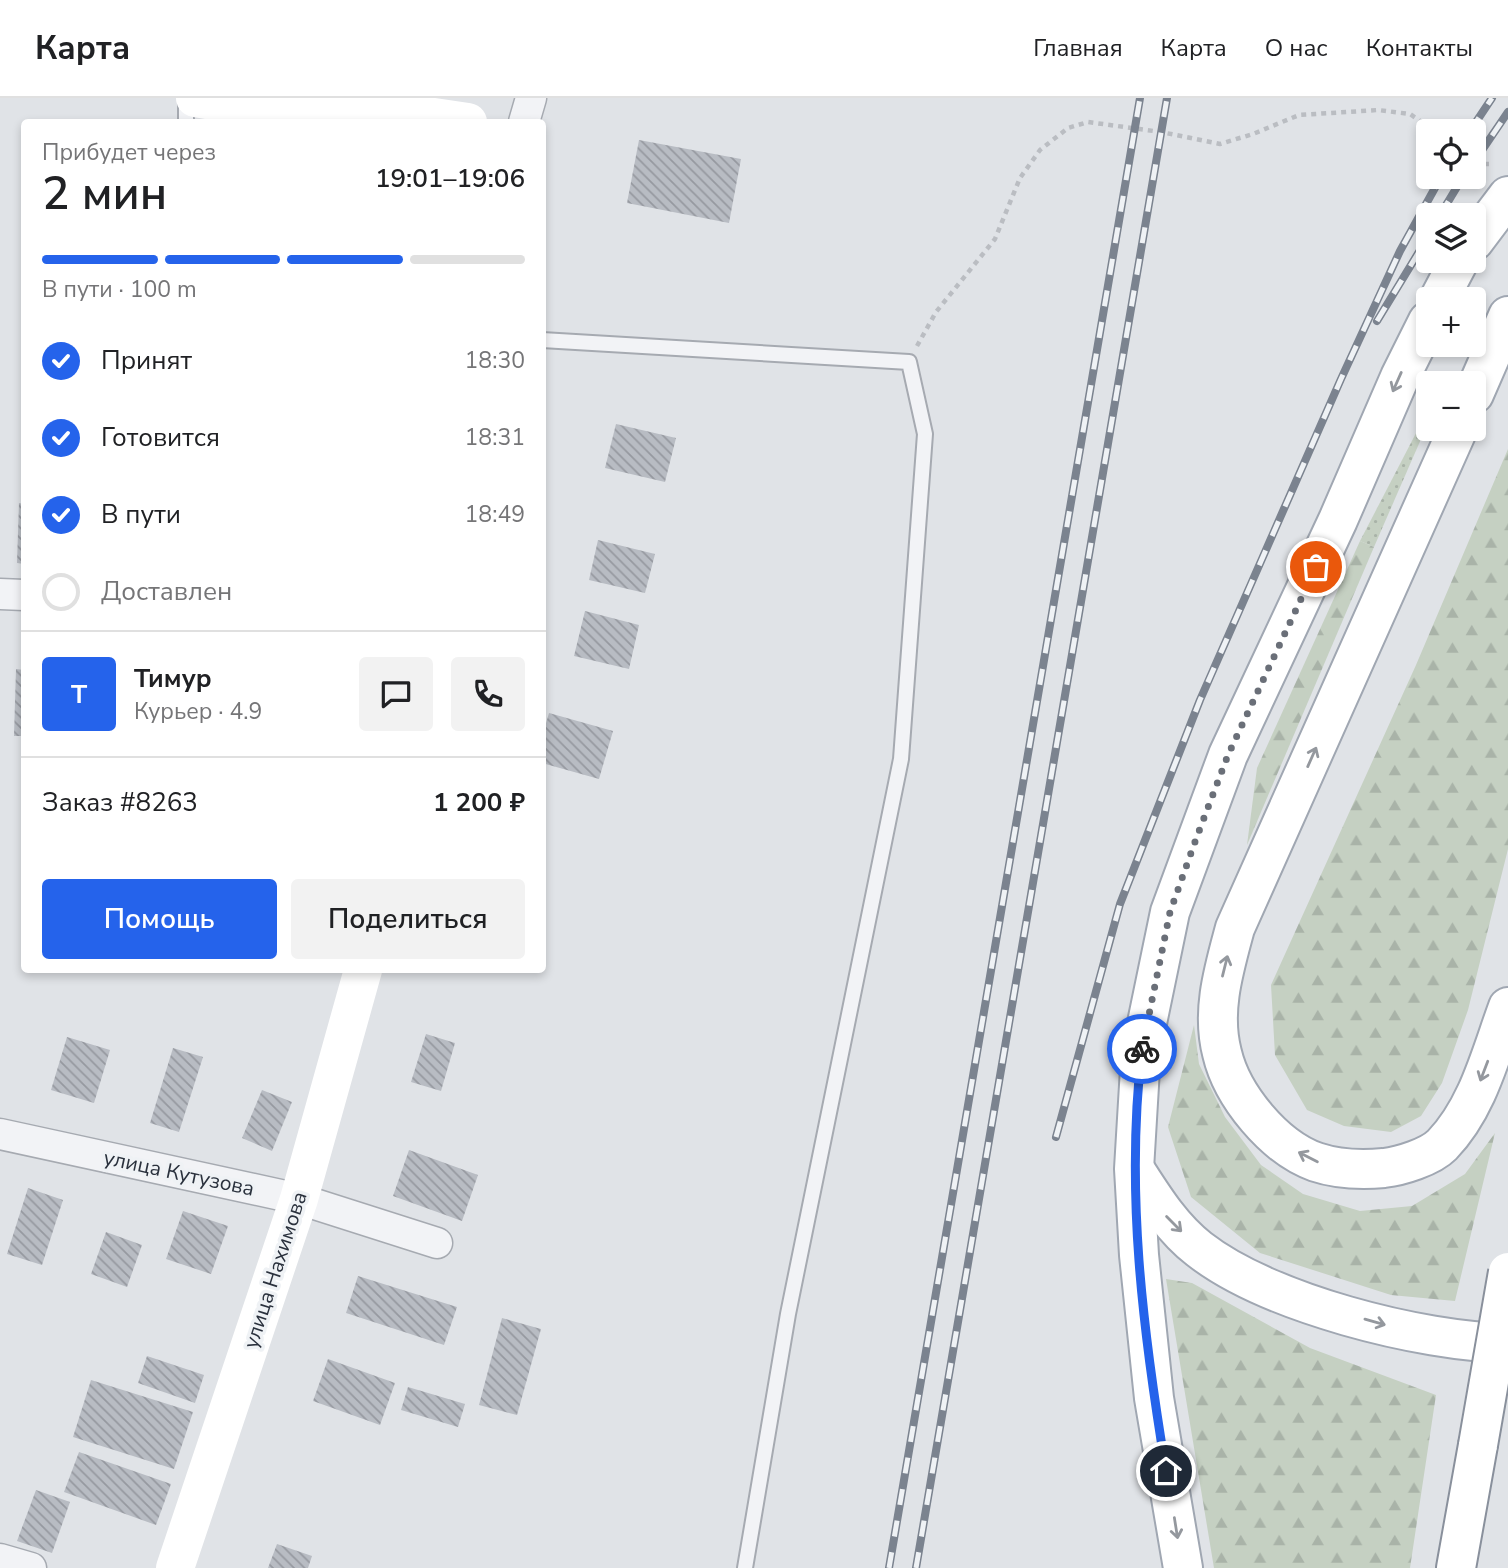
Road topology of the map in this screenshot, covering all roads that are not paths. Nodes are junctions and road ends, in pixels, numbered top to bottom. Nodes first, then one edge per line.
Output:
1 (186, 98) edge
2 (195, 98) edge
3 (531, 98) edge
4 (186, 119) edge
5 (448, 119) edge
6 (525, 119) edge
7 (1508, 196) edge
8 (1486, 224) edge
9 (1508, 316) edge
10 (546, 340) edge
11 (1416, 344) edge
12 (1484, 371) edge
13 (1453, 441) edge
14 (0, 594) edge
15 (21, 595) edge
16 (362, 973) edge
17 (1508, 1007) edge
18 (0, 1133) edge
19 (1134, 1169) junction
20 (299, 1199) junction
21 (437, 1243) dead end
22 (1508, 1272) edge
23 (1508, 1343) edge
24 (0, 1559) edge
25 (31, 1568) edge
26 (175, 1568) edge
27 (745, 1568) edge
28 (1182, 1568) edge
29 (1456, 1568) edge

1 - 4 lane
2 - 5 main road
3 - 6 street
7 - 8 main road
9 - 12 main road
10 - 27 lane
11 -> 19 main road
17 -> 13 main road
14 - 15 street
16 - 20 main road, улица Нахимова
18 - 20 street, улица Кутузова
19 -> 23 main road
19 -> 28 main road
20 - 21 street, улица Кутузова
20 - 26 main road, улица Нахимова
22 - 29 main road, bridge
24 - 25 street

